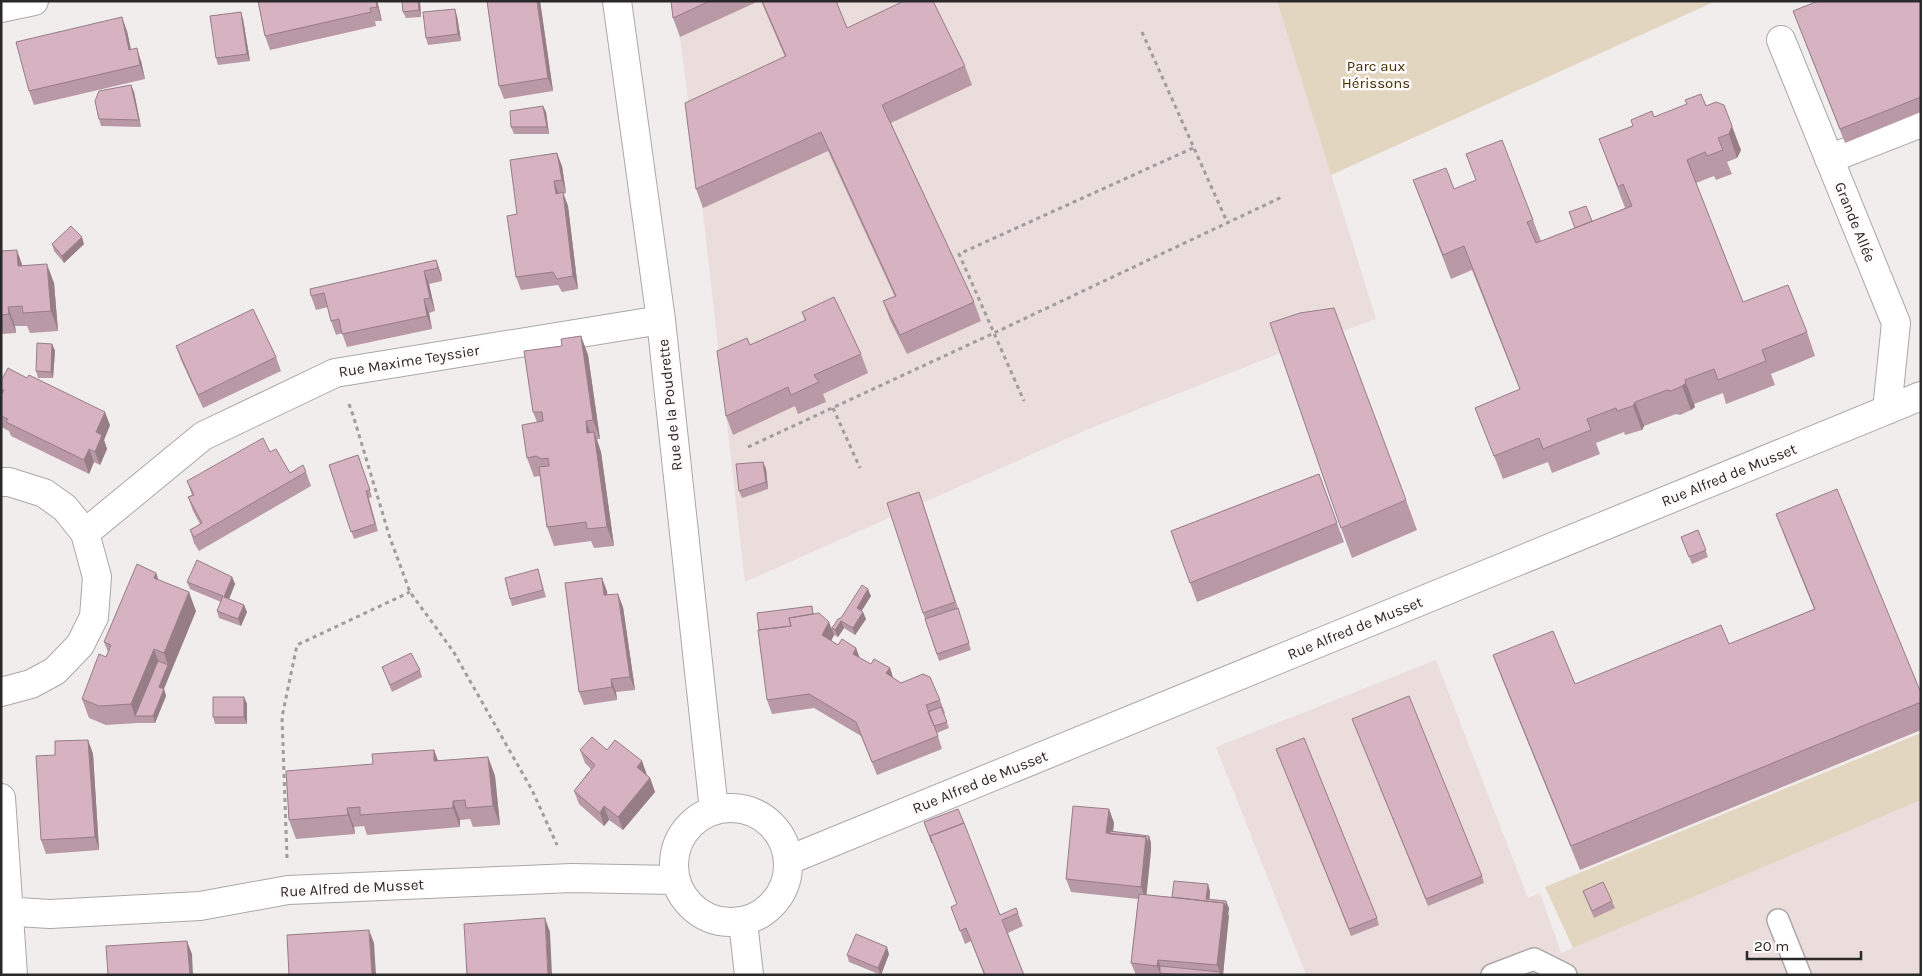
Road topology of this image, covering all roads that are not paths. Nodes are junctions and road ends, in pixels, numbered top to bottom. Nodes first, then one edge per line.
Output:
1 (34, 1) edge
2 (617, 1) edge
3 (1, 8) edge
4 (1781, 40) dead end
5 (1921, 122) edge
6 (1829, 159) junction
7 (661, 320) junction
8 (1921, 396) edge
9 (1886, 410) junction
10 (1, 482) edge
11 (85, 533) junction
12 (1, 692) edge
13 (1, 798) edge
14 (714, 810) junction
15 (788, 860) junction
16 (675, 880) junction
17 (5, 911) edge
18 (1778, 920) dead end
19 (743, 922) junction
20 (13, 975) edge
21 (749, 975) edge
22 (1492, 975) edge
23 (1566, 975) edge
24 (1800, 975) edge

1 - 3 street
2 - 7 street, Rue de la Poudrette
4 - 6 street, Grande Allée
5 - 6 street
6 - 9 street, Grande Allée
7 - 11 street, Rue Maxime Teyssier
7 - 14 street, Rue de la Poudrette
8 - 9 street, Rue Alfred de Musset
9 - 15 street, Rue Alfred de Musset
10 - 11 street
11 - 12 street
13 - 17 street
14 - 15 street
14 - 16 street
15 - 19 street
16 - 17 street, Rue Alfred de Musset
16 - 19 street
17 - 20 street
18 - 24 lane
19 - 21 street
22 - 23 lane

